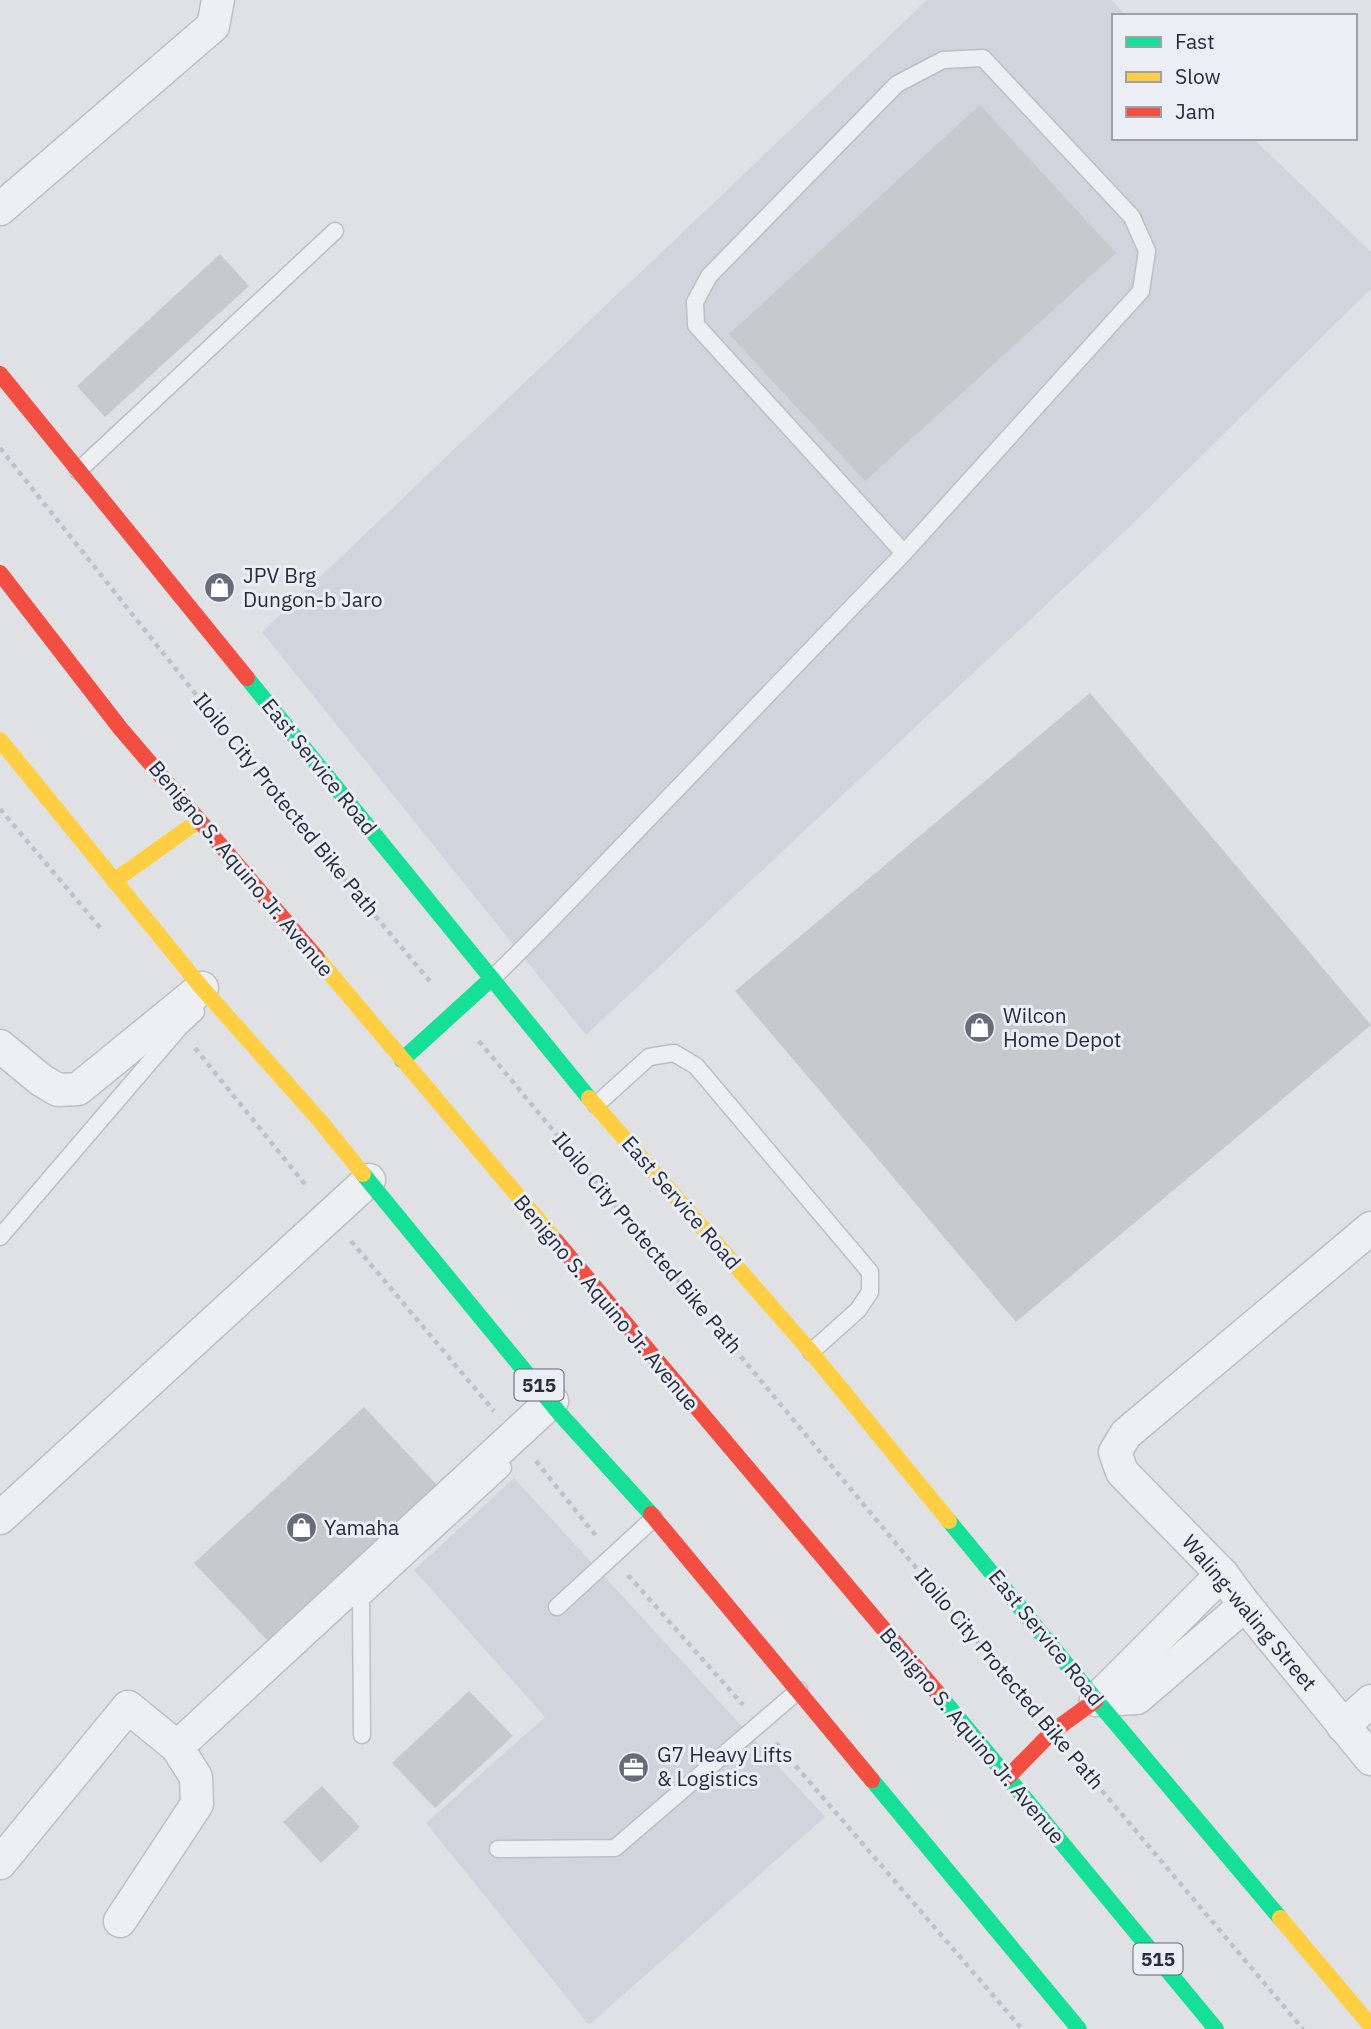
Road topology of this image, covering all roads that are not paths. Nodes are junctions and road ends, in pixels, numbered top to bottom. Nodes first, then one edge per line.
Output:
1 (218, 0) edge
2 (0, 209) edge
3 (335, 232) dead end
4 (0, 374) edge
5 (78, 471) junction
6 (904, 553) junction
7 (0, 573) edge
8 (0, 740) edge
9 (198, 821) junction
10 (114, 881) junction
11 (491, 979) junction
12 (206, 994) junction
13 (0, 1046) edge
14 (402, 1060) junction
15 (596, 1105) junction
16 (369, 1180) junction
17 (1371, 1228) edge
18 (0, 1237) edge
19 (811, 1352) junction
20 (556, 1408) junction
21 (0, 1518) edge
22 (654, 1518) junction
23 (1222, 1574) junction
24 (1245, 1605) junction
25 (557, 1607) dead end
26 (799, 1690) junction
27 (1096, 1700) junction
28 (1371, 1701) edge
29 (1343, 1726) junction
30 (362, 1735) dead end
31 (177, 1747) junction
32 (1371, 1759) edge
33 (1007, 1777) junction
34 (498, 1849) dead end
35 (0, 1863) edge
36 (120, 1921) dead end
37 (1200, 2010) junction
38 (1184, 2023) dead end
39 (1371, 2026) edge
40 (1079, 2029) edge
41 (1216, 2029) edge

1 - 2 street
3 - 5 lane
4 - 5 main road, East Service Road
5 - 11 main road, East Service Road
6 - 6 lane
6 - 11 lane
7 - 9 main road, Benigno S. Aquino Jr. Avenue / 515
8 - 10 main road, 515
9 - 10 main road
9 - 14 main road, Benigno S. Aquino Jr. Avenue / 515
10 - 12 main road, 515
11 - 14 main road
11 - 15 main road, East Service Road
12 - 13 street
12 - 16 main road, 515
12 - 18 lane
14 - 33 main road, Benigno S. Aquino Jr. Avenue / 515
15 - 19 main road, East Service Road
15 - 19 lane
16 - 20 main road, 515
16 - 21 street
17 - 23 street, Waling-waling Street
19 - 27 main road, East Service Road
20 - 22 main road, 515
20 - 30 lane
20 - 31 street
22 - 25 lane
22 - 26 main road, 515
23 - 24 street, Waling-waling Street
23 - 27 street
24 - 27 street
24 - 29 street, Waling-waling Street
26 - 34 lane
26 - 40 main road, 515
27 - 33 main road
27 - 39 main road, East Service Road
28 - 29 street
29 - 32 street, Waling-waling Street
31 - 35 street
31 - 36 street
33 - 37 main road, Benigno S. Aquino Jr. Avenue / 515
37 - 38 main road
37 - 41 main road, Benigno S. Aquino Jr. Avenue / 515

